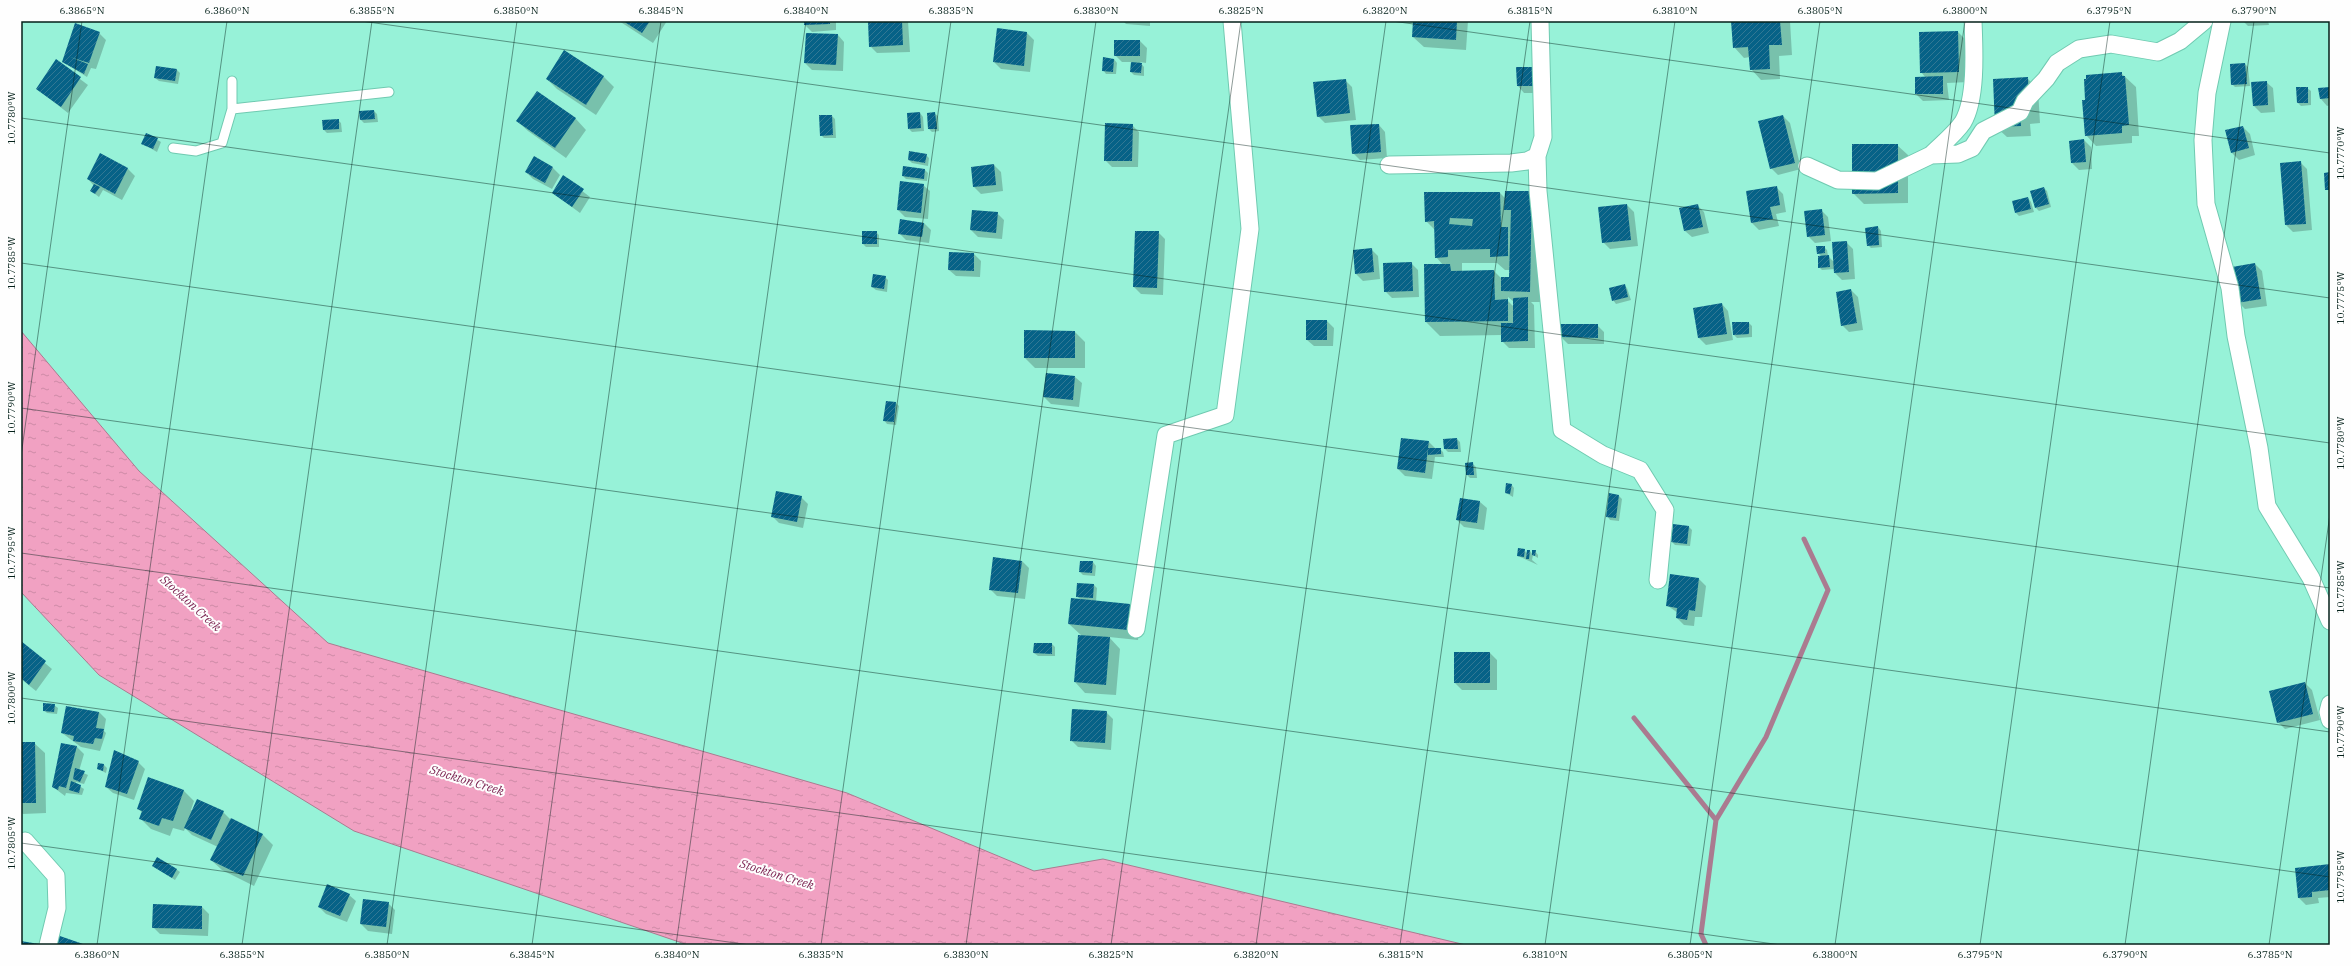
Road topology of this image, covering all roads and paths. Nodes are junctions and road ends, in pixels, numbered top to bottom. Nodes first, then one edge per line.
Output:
1 (1232, 21) edge
2 (1540, 21) edge
3 (1974, 21) edge
4 (2204, 21) edge
5 (2222, 21) edge
6 (232, 81) dead end
7 (389, 92) dead end
8 (232, 109) junction
9 (173, 148) dead end
10 (1931, 155) junction
11 (1537, 156) junction
12 (1389, 165) dead end
13 (1806, 166) dead end
14 (1658, 580) dead end
15 (2330, 621) edge
16 (1136, 629) dead end
17 (2330, 704) edge
18 (2330, 720) edge
19 (25, 841) dead end
20 (48, 945) edge

1 - 16 street
2 - 11 street
3 - 10 street
4 - 10 street
5 - 15 street
6 - 8 lane
7 - 8 lane
8 - 9 lane
10 - 13 street
11 - 12 street
11 - 14 street
17 - 18 street
19 - 20 street

